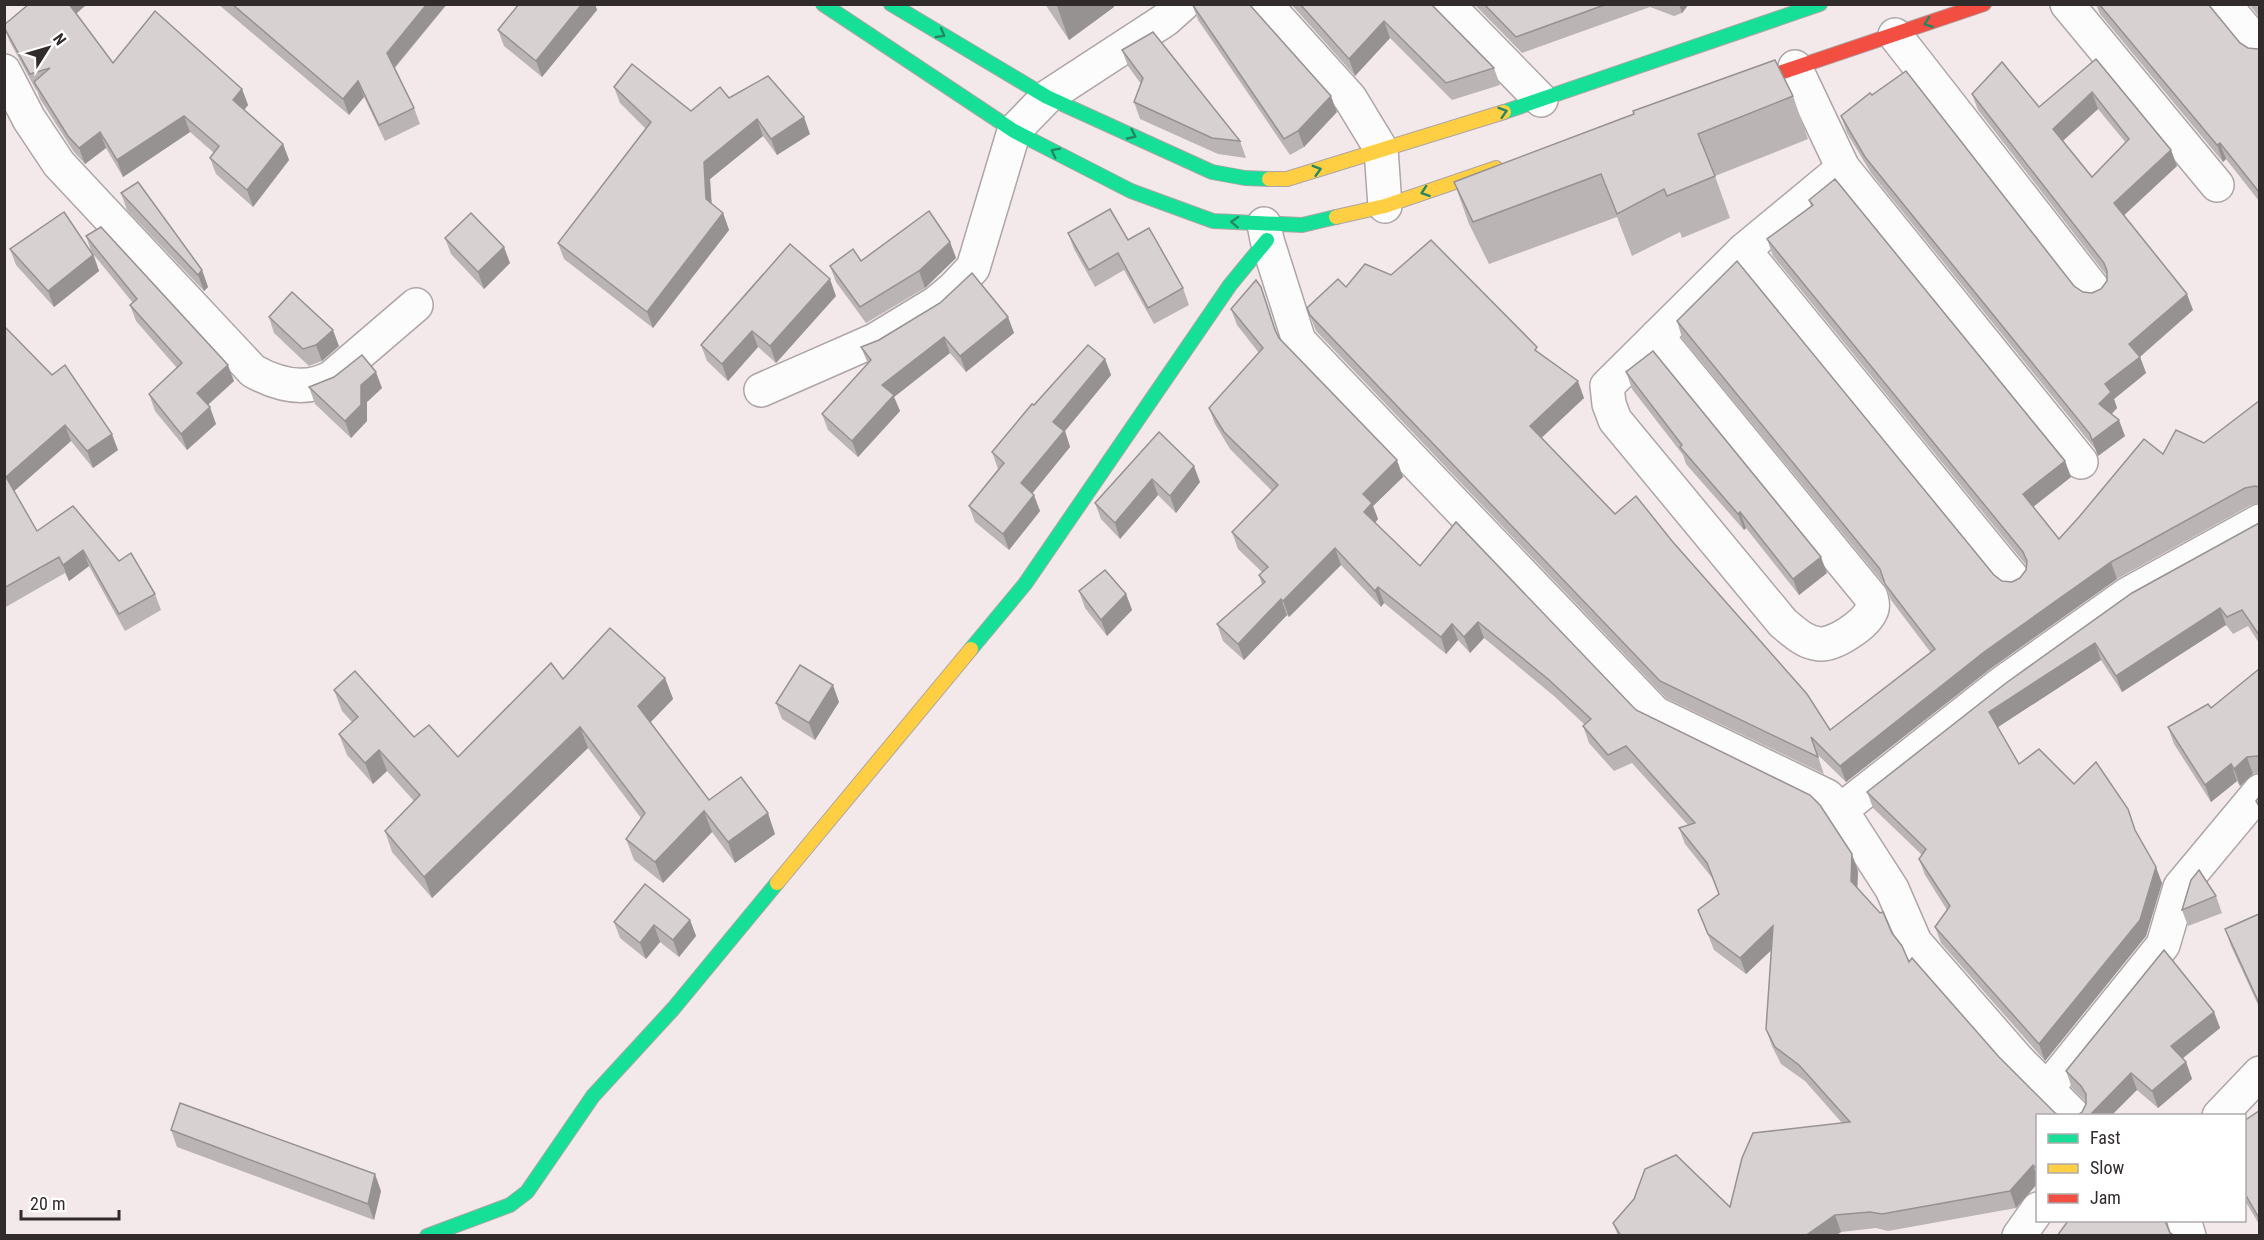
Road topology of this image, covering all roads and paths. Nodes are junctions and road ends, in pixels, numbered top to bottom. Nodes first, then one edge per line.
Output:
1 (823, 4) edge
2 (891, 4) edge
3 (1183, 4) edge
4 (1265, 4) edge
5 (1447, 4) edge
6 (1984, 4) edge
7 (2067, 4) edge
8 (2224, 4) edge
9 (1802, 7) edge
10 (1895, 35) junction
11 (2259, 47) edge
12 (1795, 67) junction
13 (4, 71) edge
14 (1728, 90) edge
15 (1047, 97) junction
16 (1541, 100) junction
17 (1014, 131) junction
18 (1381, 149) junction
19 (1506, 165) edge
20 (1843, 168) junction
21 (2217, 185) dead end
22 (1385, 206) junction
23 (1266, 232) junction
24 (1744, 250) junction
25 (2095, 291) edge
26 (416, 305) dead end
27 (1657, 336) junction
28 (761, 390) dead end
29 (2081, 462) dead end
30 (2259, 521) edge
31 (2014, 580) edge
32 (2259, 791) edge
33 (1841, 810) junction
34 (2259, 1073) edge
35 (2046, 1090) junction
36 (2072, 1114) edge
37 (2221, 1114) edge
38 (2036, 1210) edge
39 (427, 1236) edge
40 (2019, 1236) edge

1 - 17 street
2 -> 15 street
3 - 15 street
4 - 18 street
5 - 16 street
6 -> 10 street
7 - 21 street
8 - 11 street
9 - 16 street
10 - 12 street
10 - 25 street
12 - 14 street
12 - 20 street
13 - 26 street
15 - 17 street
15 -> 18 street
18 -> 16 street
23 -> 17 street
17 - 28 street
18 - 22 street
19 -> 22 street
20 - 24 street
20 - 29 street
22 - 23 street
23 - 33 street
23 - 39 street
24 - 27 street
24 - 31 street
27 - 27 street
30 - 33 street
32 - 35 street
33 - 35 street
34 - 37 street
35 - 36 street
38 - 40 street

